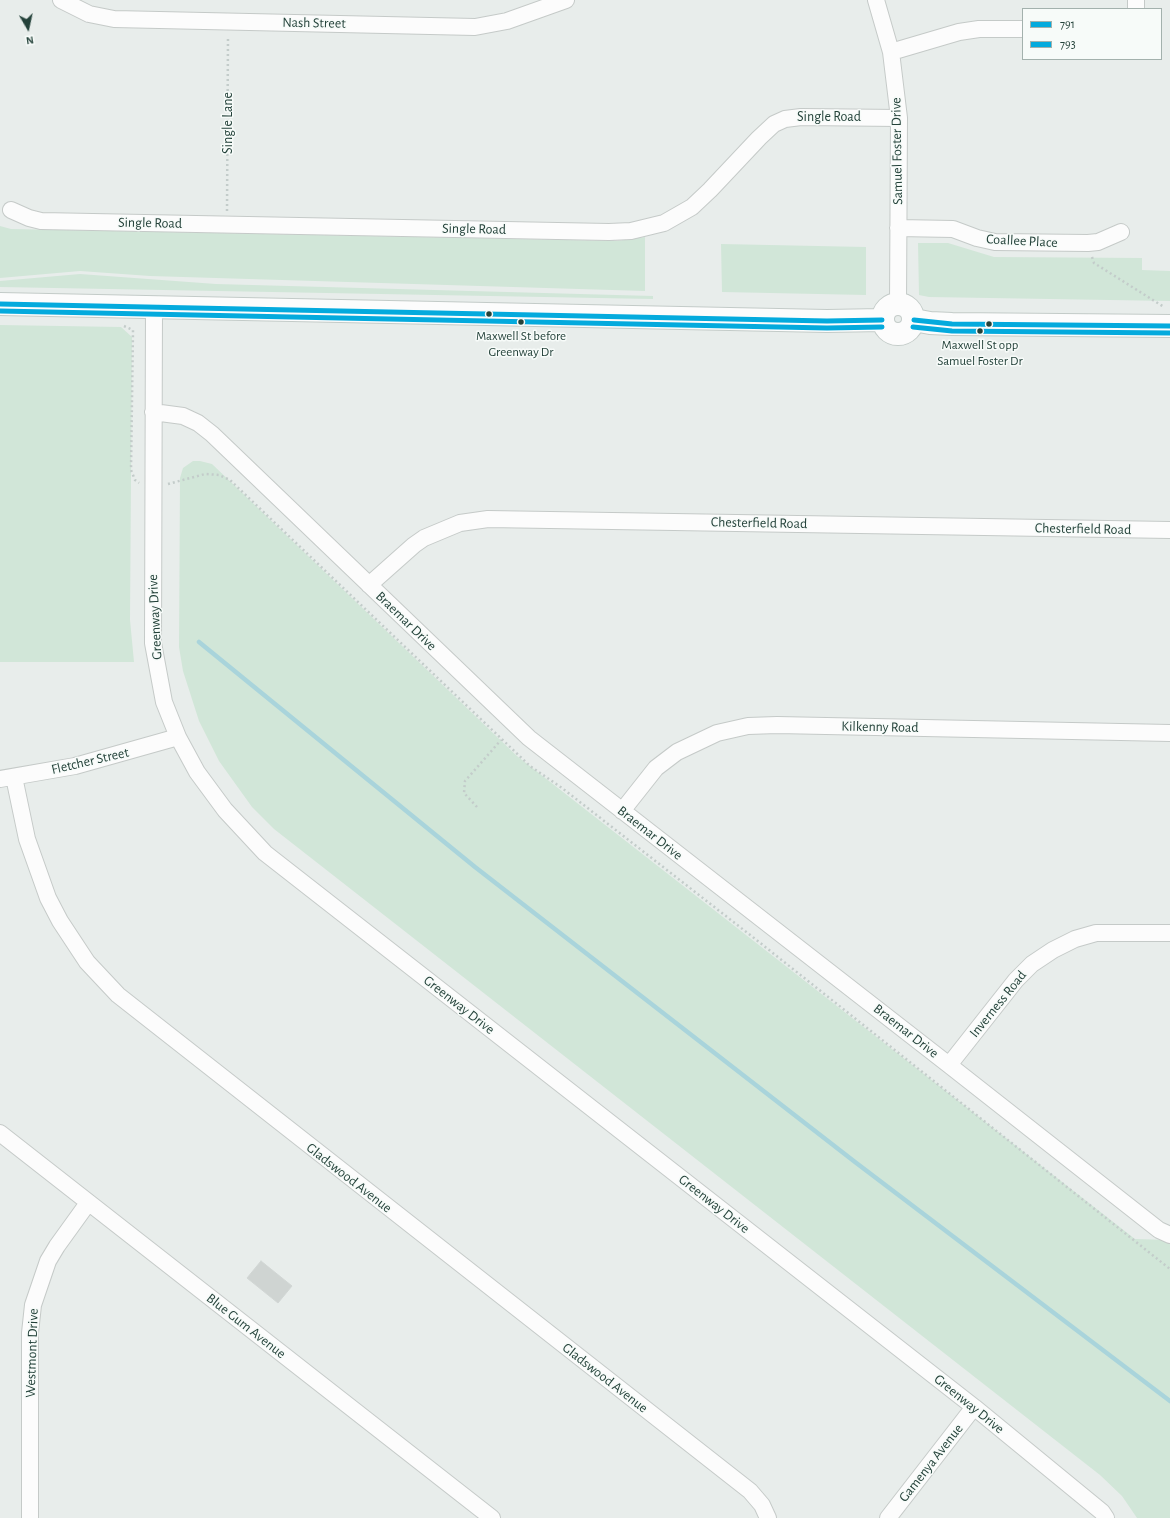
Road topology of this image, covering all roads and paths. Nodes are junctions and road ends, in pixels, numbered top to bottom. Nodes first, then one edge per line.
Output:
1 (61, 0) edge
2 (876, 0) edge
3 (557, 2) edge
4 (228, 21) junction
5 (1022, 29) edge
6 (891, 52) junction
7 (899, 118) junction
8 (10, 210) dead end
9 (227, 225) junction
10 (898, 228) junction
11 (1121, 232) dead end
12 (1088, 243) junction
13 (0, 304) edge
14 (898, 304) junction
15 (154, 307) junction
16 (1167, 316) edge
17 (882, 320) junction
18 (914, 320) junction
19 (127, 326) dead end
20 (153, 412) junction
21 (139, 483) dead end
22 (1170, 530) edge
23 (368, 585) junction
24 (1170, 733) edge
25 (178, 737) junction
26 (501, 740) dead end
27 (7, 778) edge
28 (477, 807) dead end
29 (622, 811) junction
30 (1170, 933) edge
31 (949, 1065) junction
32 (0, 1133) edge
33 (88, 1203) junction
34 (1170, 1235) edge
35 (974, 1407) junction
36 (30, 1518) edge
37 (492, 1518) edge
38 (768, 1518) edge
39 (888, 1518) edge
40 (1106, 1518) edge

1 - 4 street, Nash Street
2 - 6 street, Samuel Foster Drive
3 - 4 street, Nash Street
4 - 9 path, Single Lane
5 - 6 street
6 - 7 street, Samuel Foster Drive
7 - 9 street, Single Road
7 - 10 street, Samuel Foster Drive
8 - 9 street, Single Road
10 - 12 street, Coallee Place
10 - 14 street, Samuel Foster Drive
11 - 12 street, Coallee Place
12 - 16 path
13 - 15 main road
14 - 17 main road
14 - 18 main road
15 - 17 main road
15 - 20 street, Greenway Drive
16 - 18 main road
17 - 18 main road
19 - 21 path
20 - 23 street, Braemar Drive
20 - 25 street, Greenway Drive
22 - 23 street, Chesterfield Road
23 - 29 street, Braemar Drive
24 - 29 street, Kilkenny Road
25 - 27 street, Fletcher Street
25 - 35 street, Greenway Drive
26 - 28 path
27 - 38 street, Gladswood Avenue
29 - 31 street, Braemar Drive
30 - 31 street, Inverness Road
31 - 34 street, Braemar Drive
32 - 33 street, Blue Gum Avenue
33 - 36 street, Westmont Drive
33 - 37 street, Blue Gum Avenue
35 - 39 street, Gamenya Avenue
35 - 40 street, Greenway Drive

